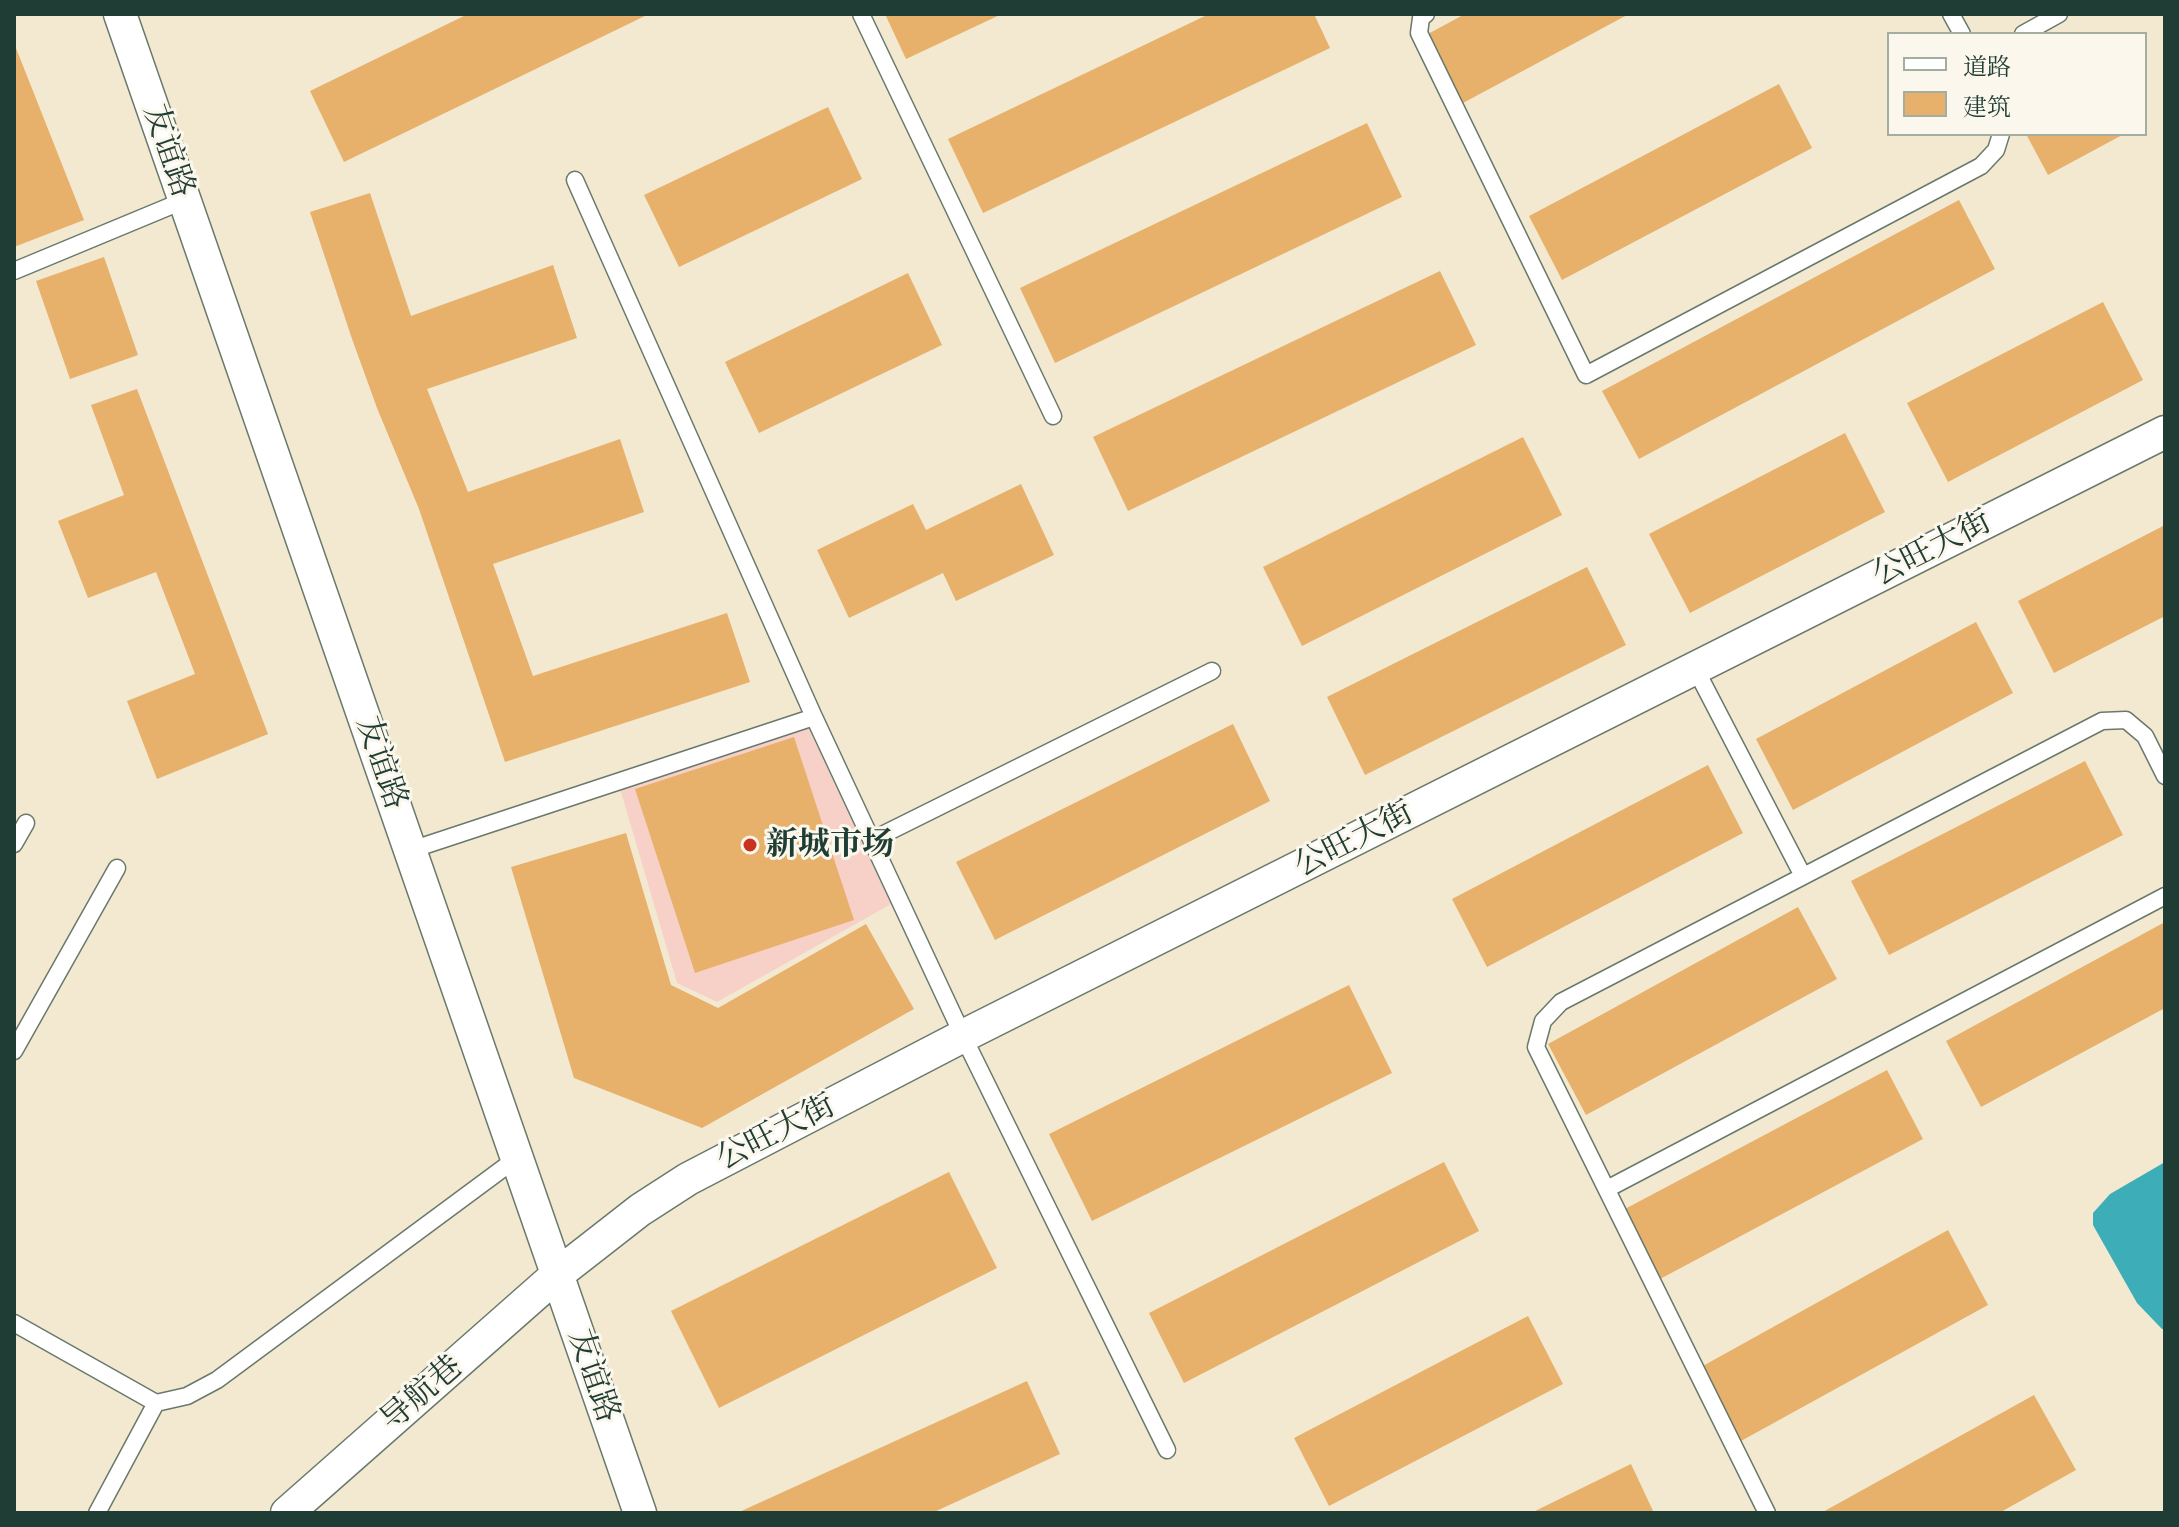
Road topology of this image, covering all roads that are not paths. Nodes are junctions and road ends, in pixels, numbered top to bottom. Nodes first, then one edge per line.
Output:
1 (120, 14) edge
2 (861, 14) edge
3 (1426, 14) edge
4 (1951, 14) edge
5 (2059, 14) edge
6 (1961, 32) edge
7 (2027, 32) edge
8 (2000, 136) edge
9 (575, 180) dead end
10 (185, 200) junction
11 (14, 271) edge
12 (1053, 416) dead end
13 (2165, 432) edge
14 (1695, 668) junction
15 (1212, 671) dead end
16 (814, 717) junction
17 (2165, 776) edge
18 (26, 823) dead end
19 (872, 840) junction
20 (14, 844) edge
21 (411, 850) junction
22 (117, 868) dead end
23 (1803, 876) junction
24 (2165, 896) edge
25 (963, 1036) junction
26 (14, 1051) edge
27 (517, 1158) junction
28 (1607, 1189) junction
29 (558, 1274) junction
30 (14, 1323) edge
31 (156, 1403) junction
32 (1167, 1450) dead end
33 (97, 1513) edge
34 (287, 1513) edge
35 (640, 1513) edge
36 (1767, 1513) edge

1 - 10 street, 友谊路
2 - 12 lane
3 - 8 lane
4 - 6 lane
5 - 7 lane
9 - 16 lane
10 - 11 lane
10 - 21 street, 友谊路
13 - 14 street, 公旺大街
14 - 23 lane
14 - 25 street, 公旺大街
15 - 19 lane
16 - 19 lane
16 - 21 lane
17 - 23 lane
18 - 20 lane
19 - 25 lane
21 - 27 street, 友谊路
22 - 26 lane
23 - 28 lane
24 - 28 lane
25 - 29 street, 公旺大街
25 - 32 lane
27 - 29 street, 友谊路
27 - 31 lane
28 - 36 lane
29 - 34 street, 导航巷
29 - 35 street, 友谊路
30 - 31 lane
31 - 33 lane

